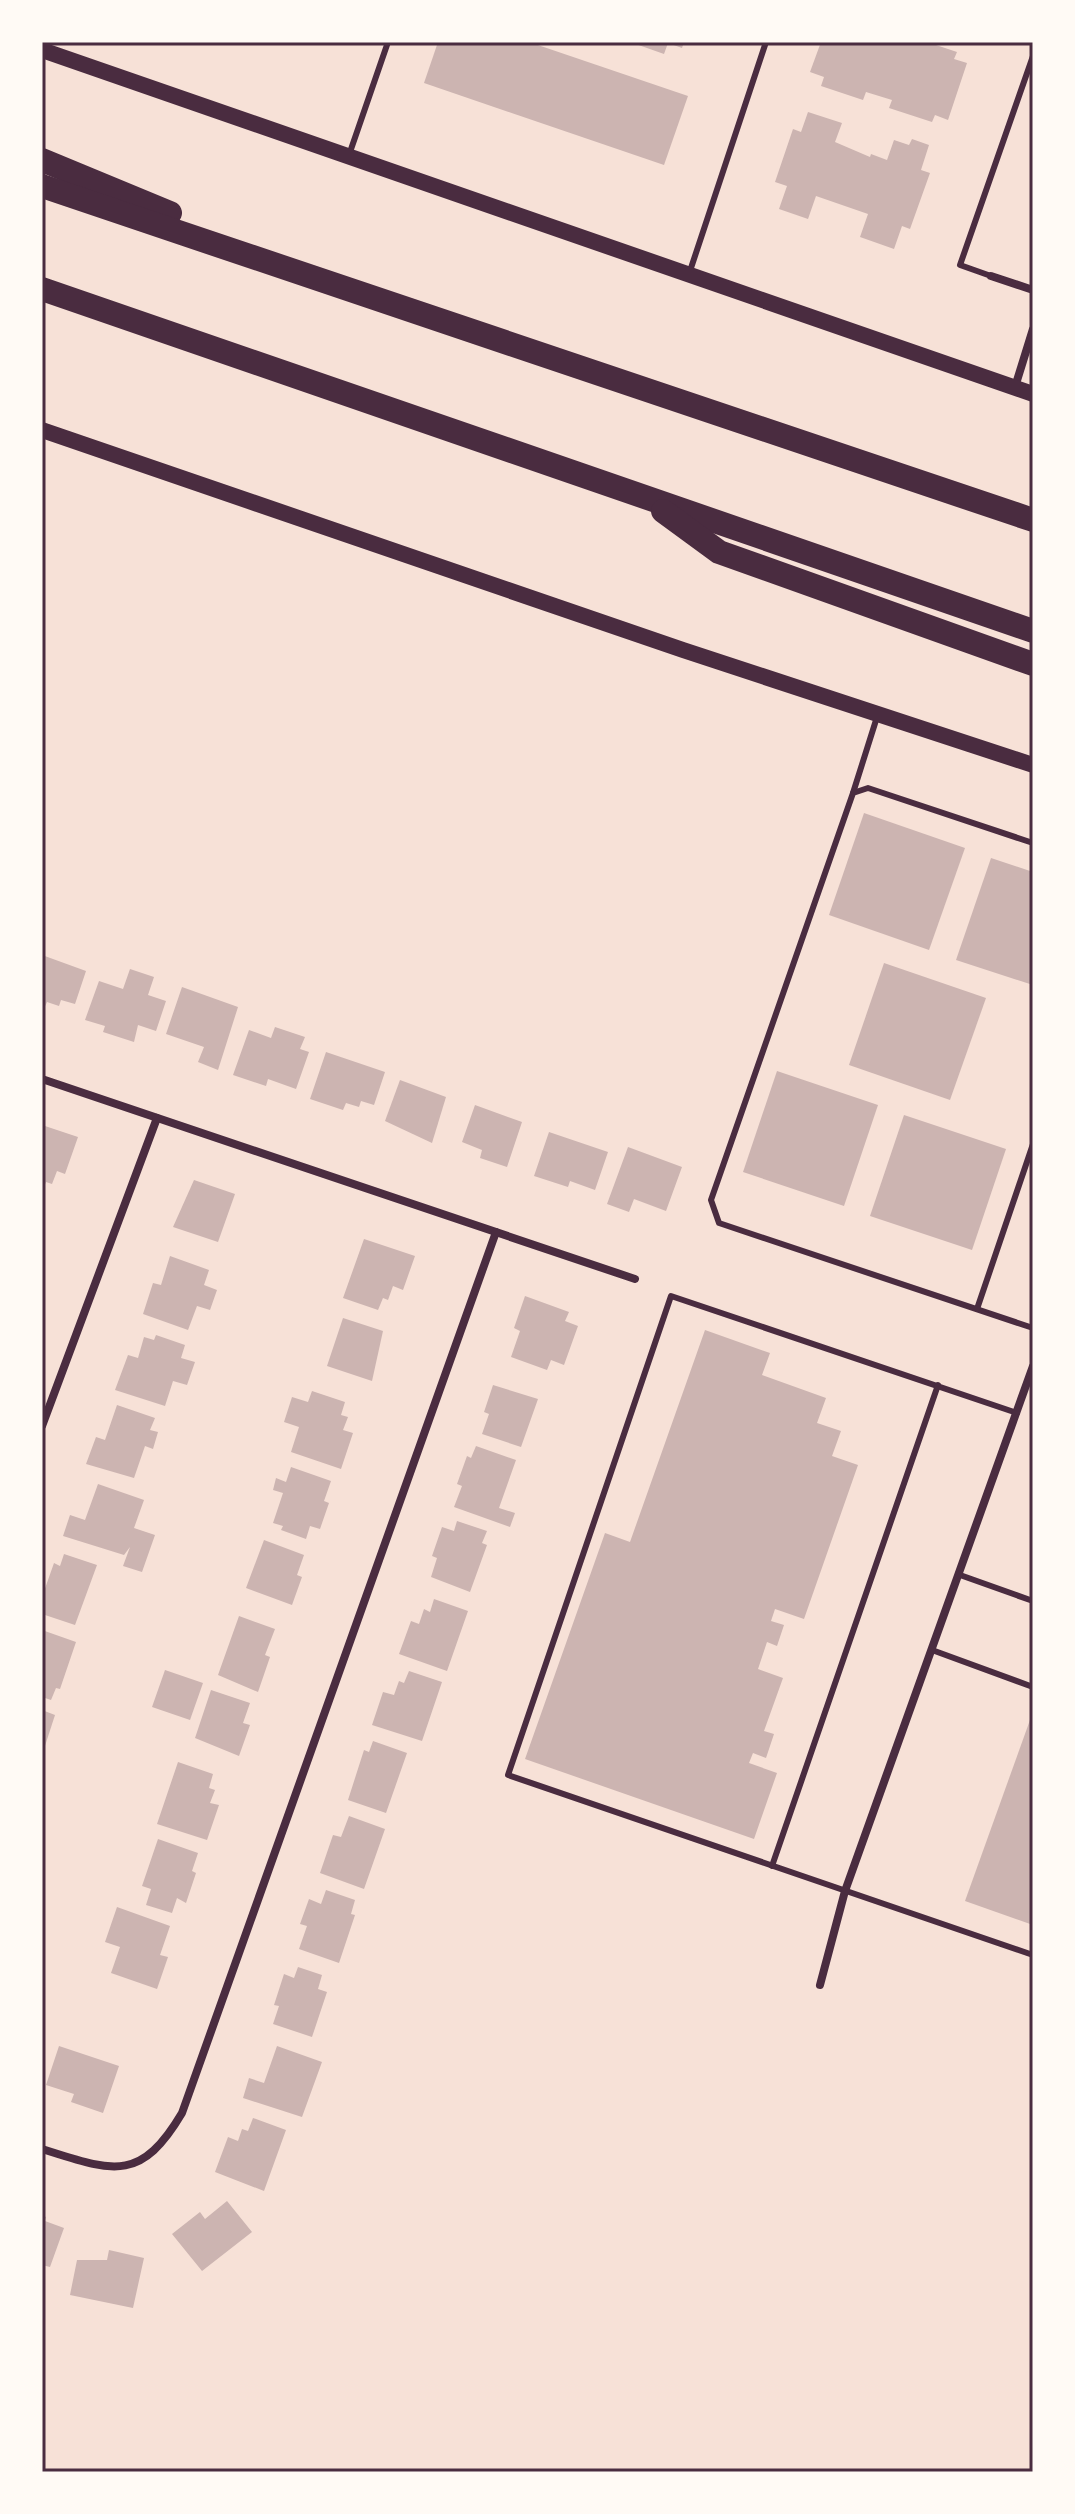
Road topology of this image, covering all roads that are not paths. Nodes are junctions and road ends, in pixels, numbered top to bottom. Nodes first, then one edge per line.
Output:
1 (388, 42) edge
2 (766, 42) edge
3 (42, 50) edge
4 (1033, 56) edge
5 (347, 158) junction
6 (42, 160) edge
7 (42, 186) edge
8 (991, 276) joint
9 (688, 277) junction
10 (346, 286) junction
11 (42, 289) edge
12 (1033, 290) edge
13 (1033, 329) edge
14 (1014, 388) junction
15 (1033, 394) edge
16 (42, 430) edge
17 (645, 498) junction
18 (1033, 520) edge
19 (1033, 631) edge
20 (1033, 664) edge
21 (878, 714) junction
22 (1033, 765) edge
23 (853, 793) junction
24 (1033, 843) edge
25 (42, 1079) edge
26 (157, 1118) junction
27 (1033, 1144) edge
28 (496, 1232) junction
29 (635, 1279) dead end
30 (977, 1309) junction
31 (1033, 1328) edge
32 (1033, 1366) edge
33 (938, 1385) junction
34 (1017, 1413) junction
35 (42, 1426) edge
36 (960, 1575) junction
37 (1033, 1601) edge
38 (932, 1650) junction
39 (1033, 1687) edge
40 (772, 1866) junction
41 (845, 1891) junction
42 (1033, 1955) edge
43 (820, 1985) dead end
44 (42, 2149) edge

1 - 5 lane
2 - 9 lane
3 - 5 main road
4 - 8 lane
5 - 9 main road
6 - 10 highway
7 - 10 highway
8 - 12 street
9 - 14 main road
10 - 18 highway
11 - 17 highway
13 - 14 street
14 - 15 main road
16 - 21 main road
17 - 19 highway
17 - 20 highway
21 - 22 main road
21 - 23 lane
23 - 24 lane
23 - 30 lane
25 - 26 street
26 - 28 street
26 - 35 street
27 - 30 lane
28 - 29 street
28 - 44 street
30 - 31 lane
32 - 34 street
33 - 34 lane
33 - 40 lane
33 - 40 lane
34 - 36 street
36 - 37 lane
36 - 38 street
38 - 39 lane
38 - 41 street
40 - 41 lane
41 - 42 lane
41 - 43 street

